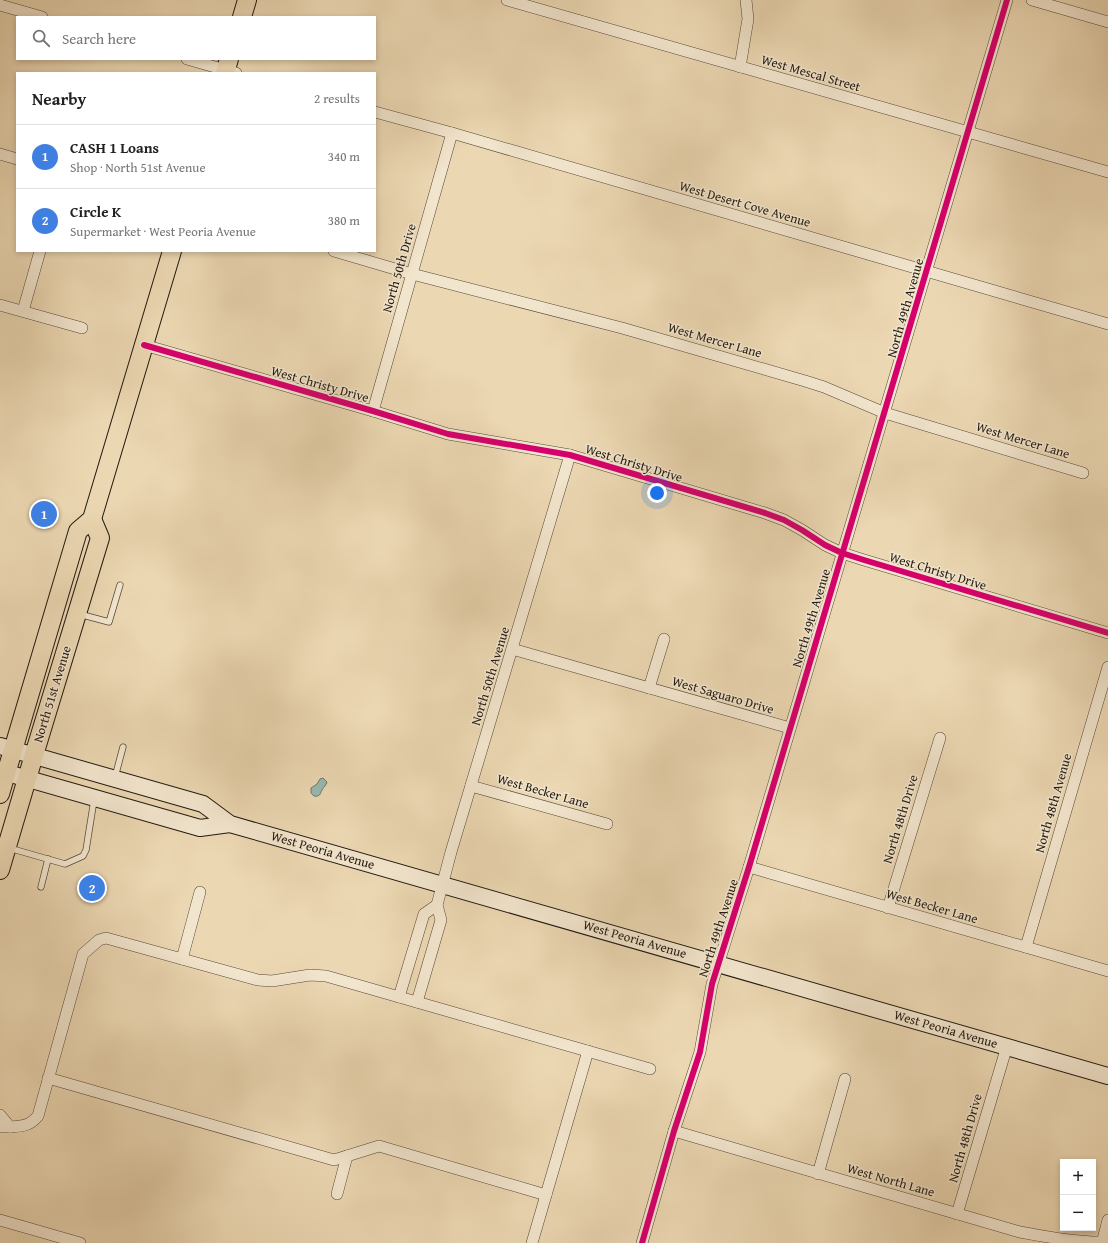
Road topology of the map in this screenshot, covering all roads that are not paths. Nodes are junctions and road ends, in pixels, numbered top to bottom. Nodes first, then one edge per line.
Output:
1 (247, 0) edge
2 (507, 0) edge
3 (746, 0) edge
4 (1008, 0) edge
5 (1032, 0) edge
6 (0, 5) edge
7 (38, 16) edge
8 (242, 16) edge
9 (1108, 22) edge
10 (191, 60) edge
11 (740, 67) junction
12 (229, 69) edge
13 (376, 112) edge
14 (969, 132) junction
15 (452, 133) junction
16 (0, 154) edge
17 (16, 159) edge
18 (1108, 172) edge
19 (40, 252) edge
20 (172, 252) edge
21 (337, 252) edge
22 (927, 271) junction
23 (412, 274) junction
24 (0, 305) edge
25 (23, 311) junction
26 (1108, 324) edge
27 (82, 328) dead end
28 (144, 345) junction
29 (373, 411) junction
30 (885, 413) junction
31 (570, 455) junction
32 (1083, 473) dead end
33 (92, 519) junction
34 (842, 553) junction
35 (120, 585) dead end
36 (77, 614) junction
37 (1108, 633) edge
38 (664, 639) dead end
39 (512, 649) junction
40 (1108, 666) edge
41 (649, 688) junction
42 (790, 728) junction
43 (940, 738) dead end
44 (123, 747) dead end
45 (7, 748) edge
46 (34, 755) junction
47 (3, 772) edge
48 (114, 778) junction
49 (27, 779) junction
50 (471, 786) junction
51 (0, 794) edge
52 (94, 798) junction
53 (230, 824) junction
54 (607, 824) dead end
55 (7, 848) junction
56 (48, 859) junction
57 (750, 866) junction
58 (0, 870) edge
59 (442, 884) junction
60 (41, 887) dead end
61 (200, 892) dead end
62 (437, 906) junction
63 (888, 908) junction
64 (1026, 947) junction
65 (182, 959) junction
66 (718, 964) junction
67 (1108, 971) edge
68 (399, 997) junction
69 (417, 1002) junction
70 (1007, 1046) junction
71 (588, 1051) junction
72 (650, 1069) dead end
73 (1108, 1076) edge
74 (48, 1078) junction
75 (845, 1079) dead end
76 (0, 1115) edge
77 (5, 1127) edge
78 (674, 1131) junction
79 (347, 1156) junction
80 (818, 1174) junction
81 (337, 1194) dead end
82 (546, 1195) junction
83 (957, 1214) junction
84 (0, 1220) edge
85 (1108, 1220) edge
86 (1102, 1242) edge
87 (80, 1243) edge
88 (532, 1243) edge
89 (642, 1243) edge

1 - 8 main road
2 - 11 street, West Mescal Street
3 - 11 street
4 - 14 street, North 49th Avenue
5 - 9 street
6 - 7 street
10 - 12 street
11 - 14 street, West Mescal Street
13 - 15 street, West Desert Cove Avenue
14 - 18 street, West Mescal Street
14 - 22 street, North 49th Avenue
15 - 22 street, West Desert Cove Avenue
15 - 23 street, North 50th Drive
16 - 17 street
19 - 25 street
20 - 28 main road
21 - 23 street, West Mercer Lane
22 - 26 street, West Desert Cove Avenue
22 - 30 street, North 49th Avenue
23 - 29 street, North 50th Drive
23 - 30 street, West Mercer Lane
24 - 25 street
25 - 27 street
28 - 29 street, West Christy Drive
28 - 33 main road
29 - 31 street, West Christy Drive
30 - 32 street, West Mercer Lane
30 - 34 street, North 49th Avenue
31 - 34 street, West Christy Drive
31 - 39 street, North 50th Avenue
33 - 36 main road, North 51st Avenue
33 - 45 main road, North 51st Avenue
34 - 37 street, West Christy Drive
34 - 42 street, North 49th Avenue
35 - 36 lane
36 - 46 main road, North 51st Avenue
38 - 41 street
39 - 41 street, West Saguaro Drive
39 - 50 street, North 50th Avenue
40 - 64 street, North 48th Avenue
41 - 42 street, West Saguaro Drive
42 - 57 street, North 49th Avenue
43 - 63 street, North 48th Drive
44 - 48 lane
45 - 46 main road, West Peoria Avenue
45 - 47 main road, North 51st Avenue
46 - 48 main road, West Peoria Avenue
46 - 49 main road, North 51st Avenue
47 - 49 main road, West Peoria Avenue
47 - 51 main road, North 51st Avenue
48 - 53 main road, West Peoria Avenue
49 - 52 main road, West Peoria Avenue
49 - 55 main road, North 51st Avenue
50 - 54 street, West Becker Lane
50 - 59 street, North 50th Avenue
52 - 53 main road, West Peoria Avenue
52 - 56 lane
53 - 59 main road, West Peoria Avenue
55 - 56 lane
55 - 58 main road, North 51st Avenue
56 - 60 lane
57 - 63 street, West Becker Lane
57 - 66 street, North 49th Avenue
59 - 62 street, North 50th Avenue
59 - 66 main road, West Peoria Avenue
61 - 65 street
62 - 68 street
62 - 69 street
63 - 64 street, West Becker Lane
64 - 67 street, West Becker Lane
65 - 68 street
65 - 74 street
66 - 70 main road, West Peoria Avenue
66 - 78 street, North 49th Avenue
68 - 69 street
69 - 71 street
70 - 73 main road, West Peoria Avenue
70 - 83 street, North 48th Drive
71 - 72 street
71 - 82 street
74 - 77 street
74 - 79 street
75 - 80 street
76 - 77 street
78 - 80 street, West North Lane
78 - 89 street, North 49th Avenue
79 - 81 street
79 - 82 street
80 - 83 street, West North Lane
82 - 88 street
83 - 86 street, West North Lane
84 - 87 street
85 - 86 street

